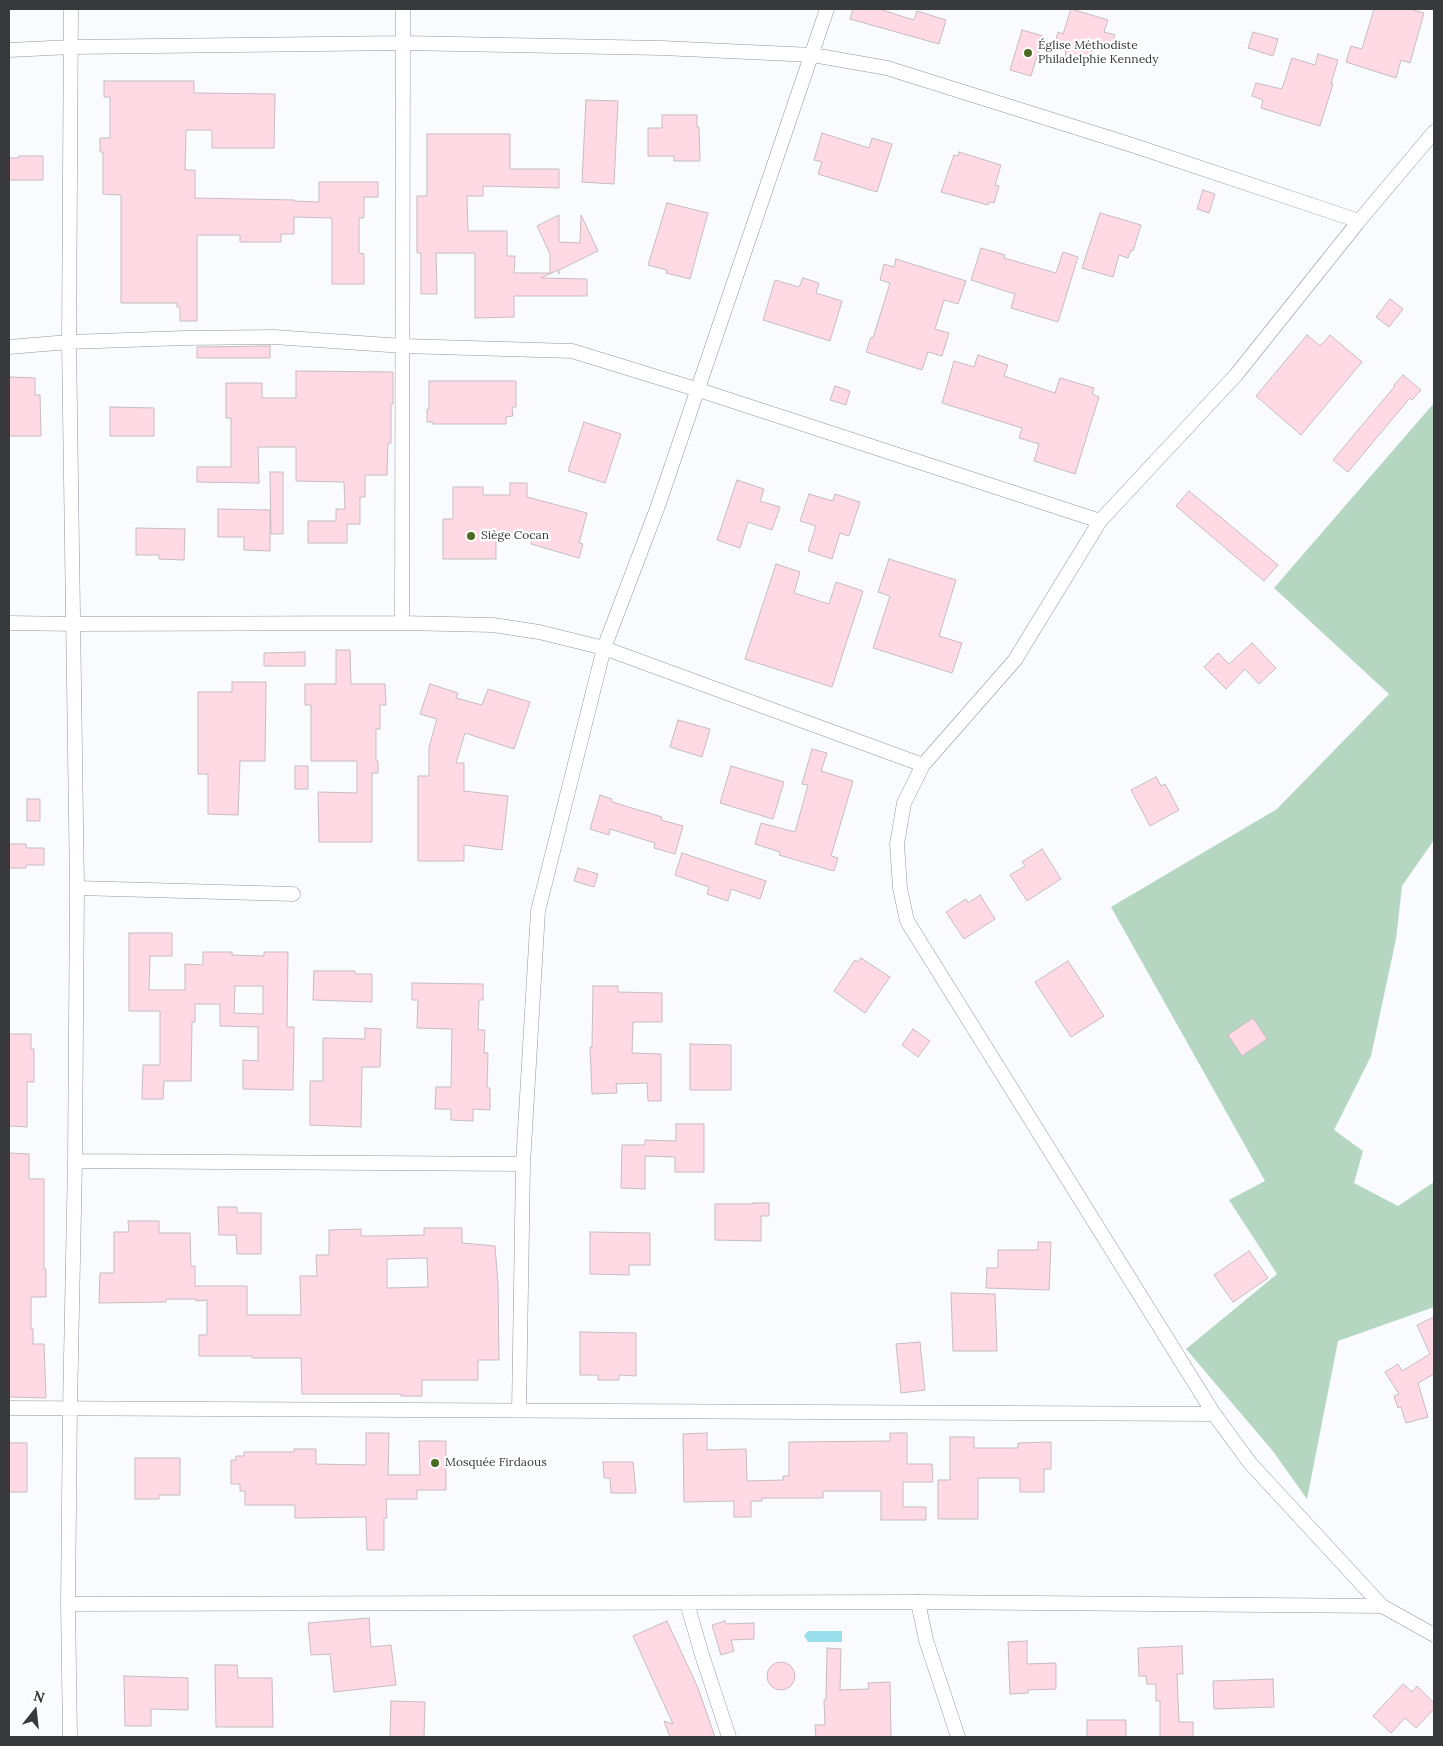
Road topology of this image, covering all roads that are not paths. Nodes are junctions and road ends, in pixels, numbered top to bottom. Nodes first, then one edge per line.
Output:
1 (72, 9) edge
2 (403, 9) edge
3 (827, 9) edge
4 (403, 43) junction
5 (72, 47) junction
6 (9, 50) edge
7 (813, 55) junction
8 (1434, 132) edge
9 (1359, 221) junction
10 (69, 342) junction
11 (403, 346) junction
12 (9, 347) edge
13 (699, 390) junction
14 (1100, 521) junction
15 (402, 622) junction
16 (9, 623) edge
17 (74, 624) junction
18 (604, 648) junction
19 (923, 764) junction
20 (77, 888) junction
21 (293, 894) dead end
22 (75, 1161) junction
23 (524, 1164) junction
24 (70, 1407) junction
25 (9, 1408) edge
26 (519, 1410) junction
27 (1214, 1414) junction
28 (918, 1602) junction
29 (687, 1603) junction
30 (68, 1604) junction
31 (1382, 1606) junction
32 (1434, 1635) edge
33 (70, 1737) edge
34 (729, 1737) edge
35 (958, 1737) edge

1 - 5 street
2 - 4 street
3 - 7 street
4 - 5 street
4 - 7 street
4 - 11 street
5 - 6 street
5 - 10 street
7 - 9 street
7 - 13 street
8 - 9 street
9 - 14 street
10 - 11 street
10 - 12 street
10 - 17 street
11 - 13 street
11 - 15 street
13 - 14 street
13 - 18 street
14 - 19 street
15 - 17 street
15 - 18 street
16 - 17 street
17 - 20 street
18 - 19 street
18 - 23 street
19 - 27 street
20 - 21 street
20 - 22 street
22 - 23 street
22 - 24 street
23 - 26 street
24 - 25 street
24 - 26 street
24 - 30 street
26 - 27 street
27 - 31 street
28 - 29 street
28 - 31 street
28 - 35 street
29 - 30 street
29 - 34 street
30 - 33 street
31 - 32 street

